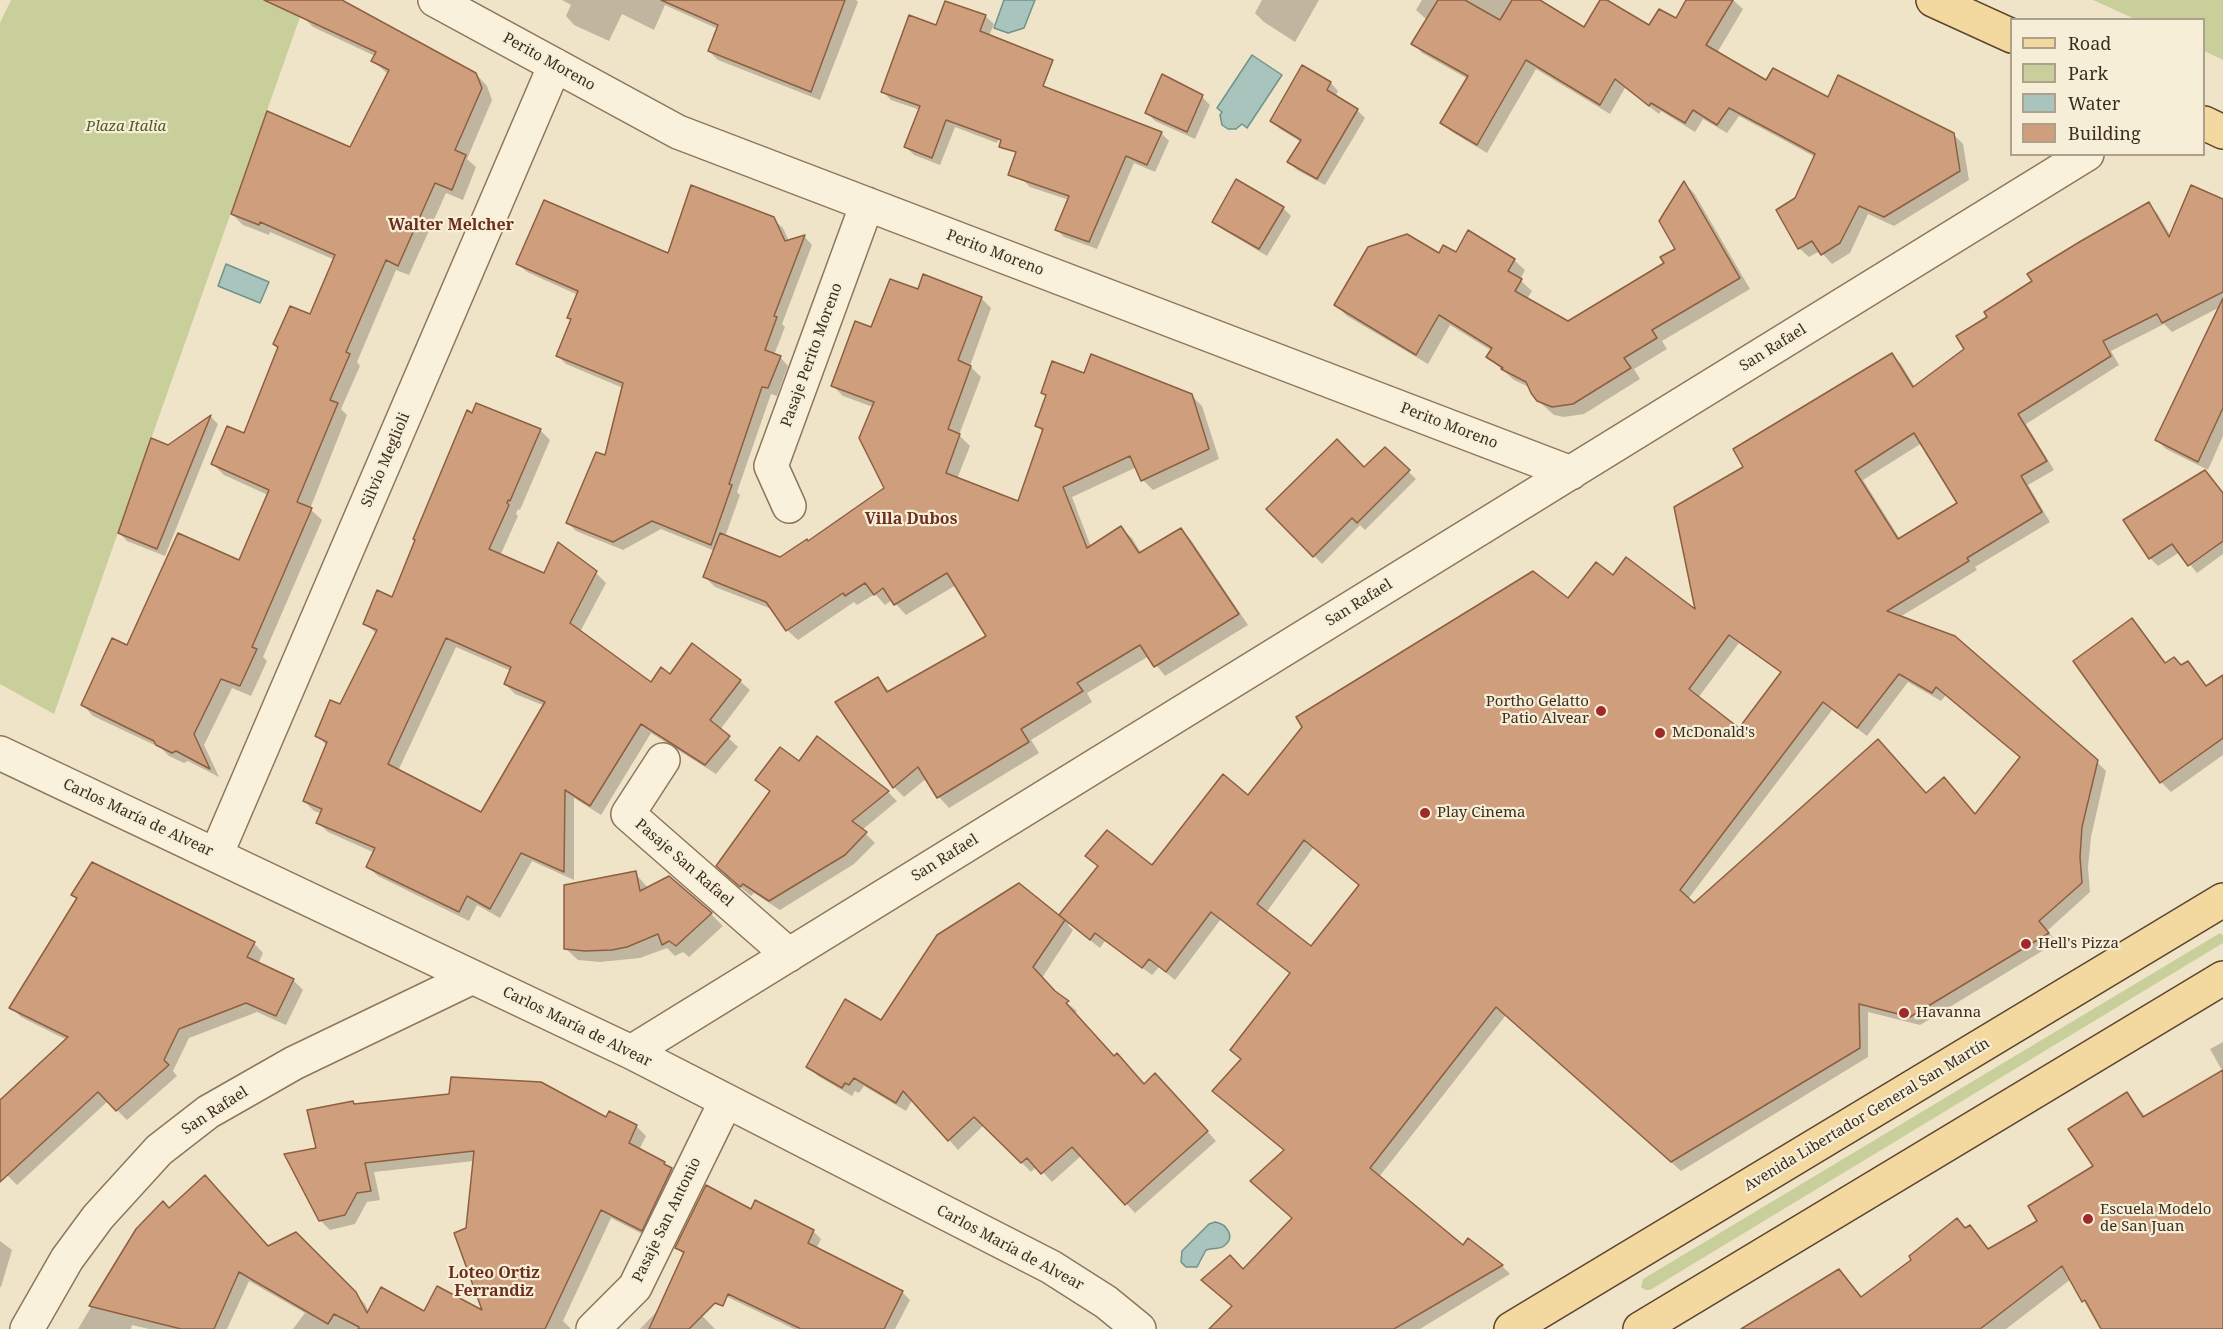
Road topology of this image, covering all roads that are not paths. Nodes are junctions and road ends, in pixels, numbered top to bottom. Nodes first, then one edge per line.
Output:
1 (435, 0) edge
2 (1938, 1) edge
3 (2010, 35) edge
4 (555, 65) junction
5 (2205, 123) edge
6 (2223, 132) edge
7 (2084, 156) edge
8 (867, 204) junction
9 (1571, 473) junction
10 (789, 506) dead end
11 (0, 753) edge
12 (663, 760) dead end
13 (216, 855) junction
14 (2223, 900) edge
15 (789, 955) junction
16 (473, 977) junction
17 (2223, 978) edge
18 (631, 1052) junction
19 (726, 1101) junction
20 (1525, 1326) edge
21 (27, 1329) edge
22 (593, 1329) edge
23 (1139, 1329) edge
24 (1640, 1329) edge

1 - 4 street, Perito Moreno
2 - 3 main road
4 - 8 street, Perito Moreno
4 - 13 street, Silvio Meglioli
5 - 6 main road
7 - 9 street, San Rafael
8 - 9 street, Perito Moreno
8 - 10 street, Pasaje Perito Moreno
9 - 15 street, San Rafael
11 - 13 street, Carlos María de Alvear
12 - 15 street, Pasaje San Rafael
13 - 16 street, Carlos María de Alvear
14 - 20 main road, Avenida Libertador General San Martín
15 - 18 street, San Rafael
16 - 18 street, Carlos María de Alvear
16 - 21 street, San Rafael
17 - 24 main road
18 - 19 street, Carlos María de Alvear
19 - 22 street, Pasaje San Antonio
19 - 23 street, Carlos María de Alvear

